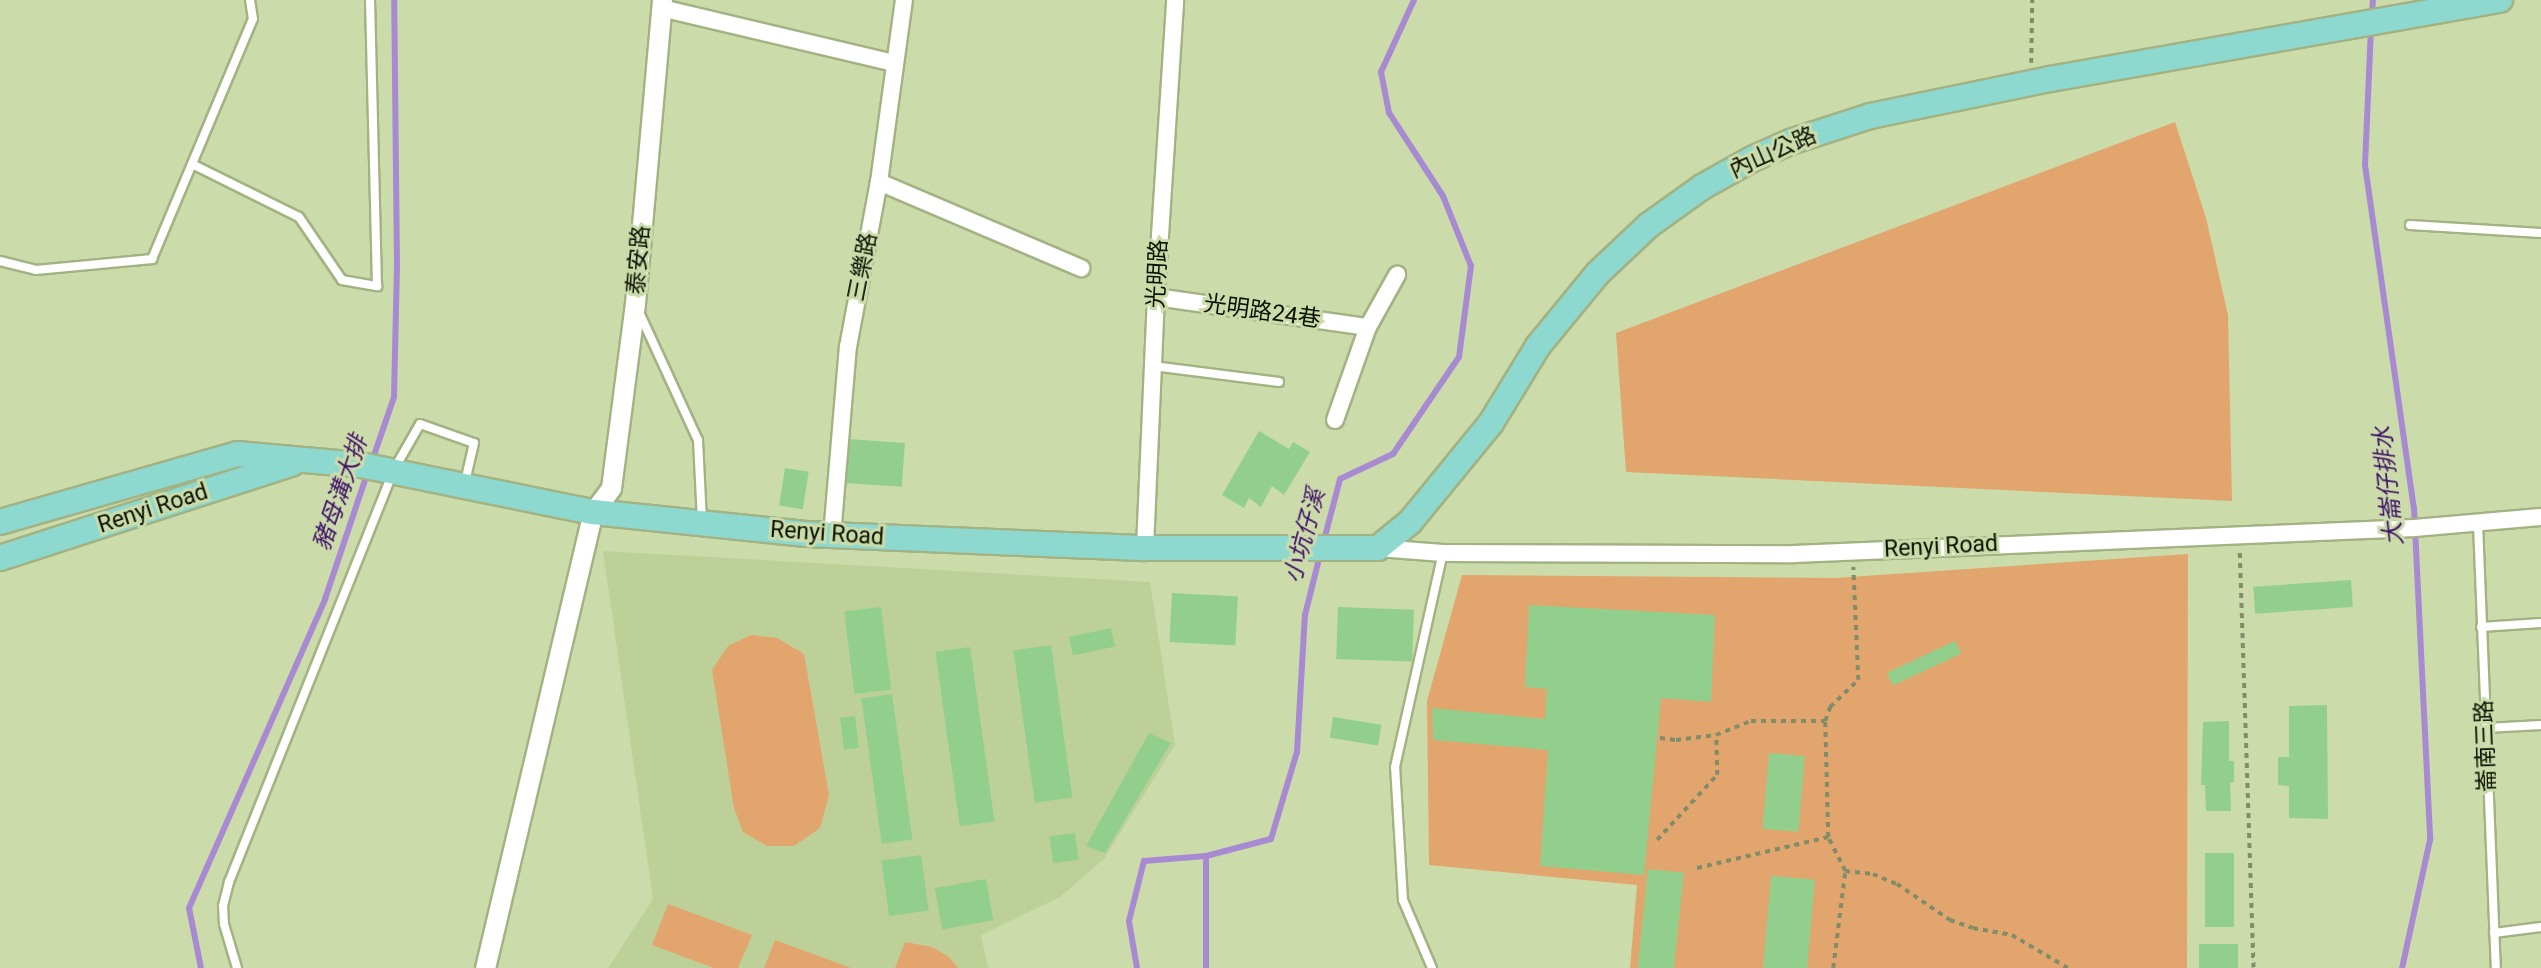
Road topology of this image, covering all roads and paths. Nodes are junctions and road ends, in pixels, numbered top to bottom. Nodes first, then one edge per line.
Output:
1 (250, 0) edge
2 (370, 0) edge
3 (904, 0) edge
4 (1175, 0) edge
5 (2032, 0) edge
6 (2500, 0) edge
7 (661, 4) edge
8 (894, 63) junction
9 (2031, 83) junction
10 (192, 164) junction
11 (879, 182) junction
12 (2410, 225) dead end
13 (2541, 233) edge
14 (0, 261) edge
15 (1081, 268) dead end
16 (1397, 275) dead end
17 (1156, 297) junction
18 (635, 303) junction
19 (1368, 327) junction
20 (1153, 366) junction
21 (1279, 382) dead end
22 (1335, 421) dead end
23 (305, 459) junction
24 (393, 471) junction
25 (464, 486) junction
26 (593, 512) junction
27 (2541, 517) edge
28 (0, 522) edge
29 (2478, 524) junction
30 (702, 525) junction
31 (2239, 534) junction
32 (832, 536) junction
33 (1145, 548) junction
34 (1378, 548) junction
35 (1852, 551) junction
36 (1443, 553) junction
37 (5, 558) edge
38 (2541, 623) edge
39 (2481, 627) junction
40 (1825, 721) junction
41 (2541, 725) edge
42 (2486, 728) junction
43 (1716, 735) junction
44 (1660, 738) dead end
45 (1828, 837) junction
46 (1657, 840) dead end
47 (1697, 868) dead end
48 (1844, 870) junction
49 (2541, 927) edge
50 (2494, 933) junction
51 (237, 968) edge
52 (485, 968) edge
53 (1432, 968) edge
54 (1833, 968) edge
55 (2068, 968) edge
56 (2254, 968) edge
57 (2496, 968) edge

1 - 10 lane
2 - 10 lane
3 - 8 street, 三樂路
4 - 17 street, 光明路
5 - 9 path
6 - 9 main road, 內山公路
7 - 8 street
7 - 18 street, 泰安路
8 - 11 street, 三樂路
9 - 34 main road, 內山公路
10 - 14 lane
11 - 15 street
11 - 32 street, 三樂路
12 - 13 lane
16 - 19 street
17 - 19 street, 光明路24巷
17 - 20 street, 光明路
18 - 26 street, 泰安路
18 - 30 lane
19 - 22 street
20 - 21 lane
20 - 33 street, 光明路
23 - 24 main road, Renyi Road
23 - 28 main road, Renyi Road
23 - 37 main road, Renyi Road
24 - 25 main road, Renyi Road
24 - 25 lane
24 - 51 lane
25 - 26 main road, Renyi Road
26 - 30 main road, Renyi Road
26 - 52 street, 泰安路
27 - 29 street, Renyi Road
29 - 31 street, Renyi Road
29 - 39 lane, 崙南三路
30 - 32 main road, Renyi Road
31 - 35 street, Renyi Road
31 - 56 path
32 - 33 main road, Renyi Road
33 - 34 main road, Renyi Road
34 - 36 street, Renyi Road
35 - 36 street, Renyi Road
35 - 40 path
36 - 53 lane
38 - 39 lane
39 - 42 lane, 崙南三路
40 - 43 path
40 - 45 path
41 - 42 lane
42 - 50 lane, 崙南三路
43 - 44 path
43 - 46 path
45 - 47 path
45 - 48 path
48 - 54 path
48 - 55 path
49 - 50 lane
50 - 57 lane, 崙南三路

